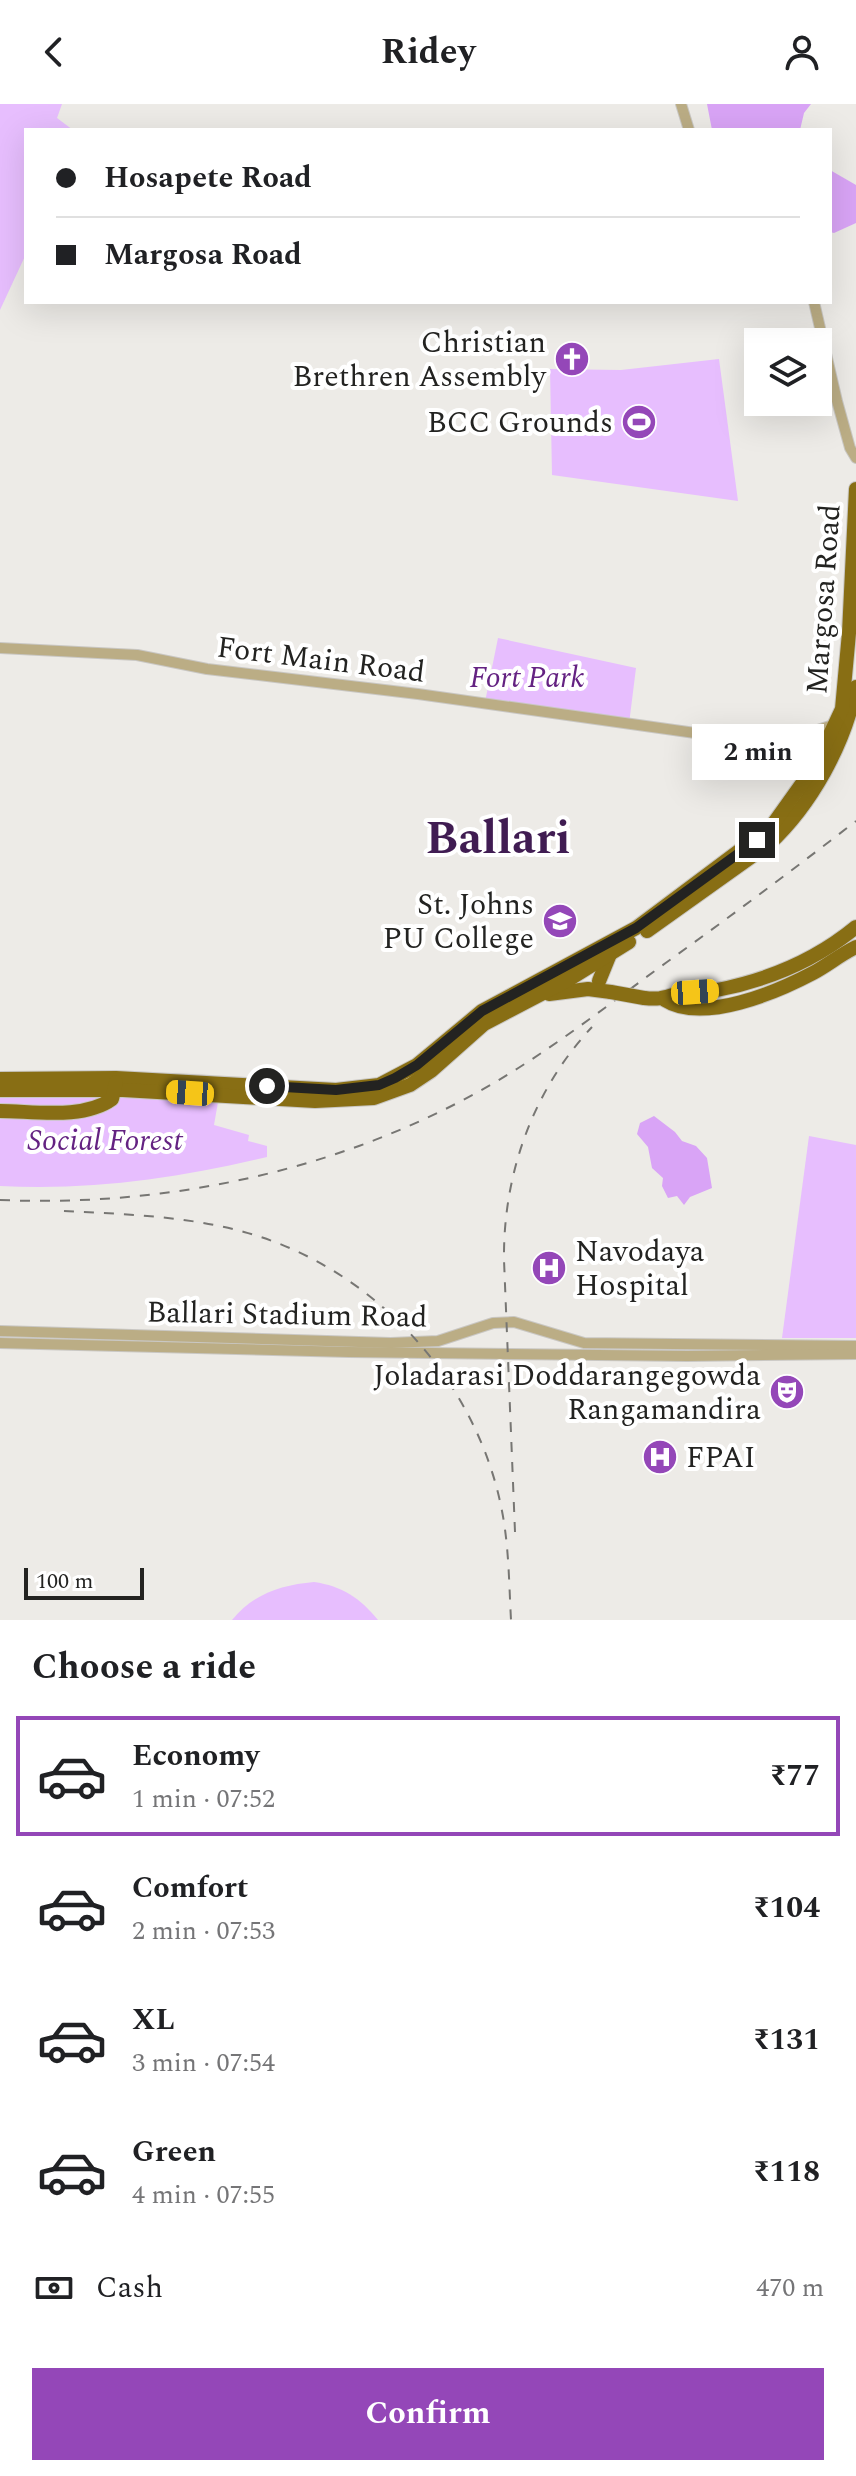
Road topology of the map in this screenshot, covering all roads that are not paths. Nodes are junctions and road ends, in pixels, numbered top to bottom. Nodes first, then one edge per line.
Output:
1 (681, 104) edge
2 (688, 128) edge
3 (814, 304) edge
4 (856, 458) edge
5 (856, 489) edge
6 (0, 648) edge
7 (856, 687) edge
8 (840, 725) junction
9 (779, 743) junction
10 (812, 770) junction
11 (856, 927) edge
12 (607, 949) junction
13 (852, 952) edge
14 (568, 972) junction
15 (601, 988) junction
16 (529, 992) junction
17 (665, 1000) junction
18 (0, 1079) edge
19 (116, 1084) junction
20 (0, 1090) edge
21 (0, 1111) edge
22 (0, 1331) edge
23 (0, 1343) edge
24 (856, 1346) edge
25 (856, 1354) edge

1 - 2 street
3 - 4 street
5 - 8 highway, Margosa Road
6 - 9 street, Fort Main Road
7 - 8 highway, Margosa Road
8 - 9 street, Fort Main Road
8 - 10 highway, Margosa Road
8 - 12 highway
9 - 10 street
10 - 12 highway, Margosa Road
11 - 17 highway
12 - 14 highway, Margosa Road
12 - 15 highway
13 - 17 highway
14 - 15 highway
14 - 16 highway, Margosa Road
15 - 16 highway
15 - 17 highway, bridge
16 - 19 highway
16 - 19 highway
18 - 19 highway
19 - 20 highway
19 - 21 highway
22 - 24 street, Ballari Stadium Road
23 - 25 street, Ballari Stadium Road

